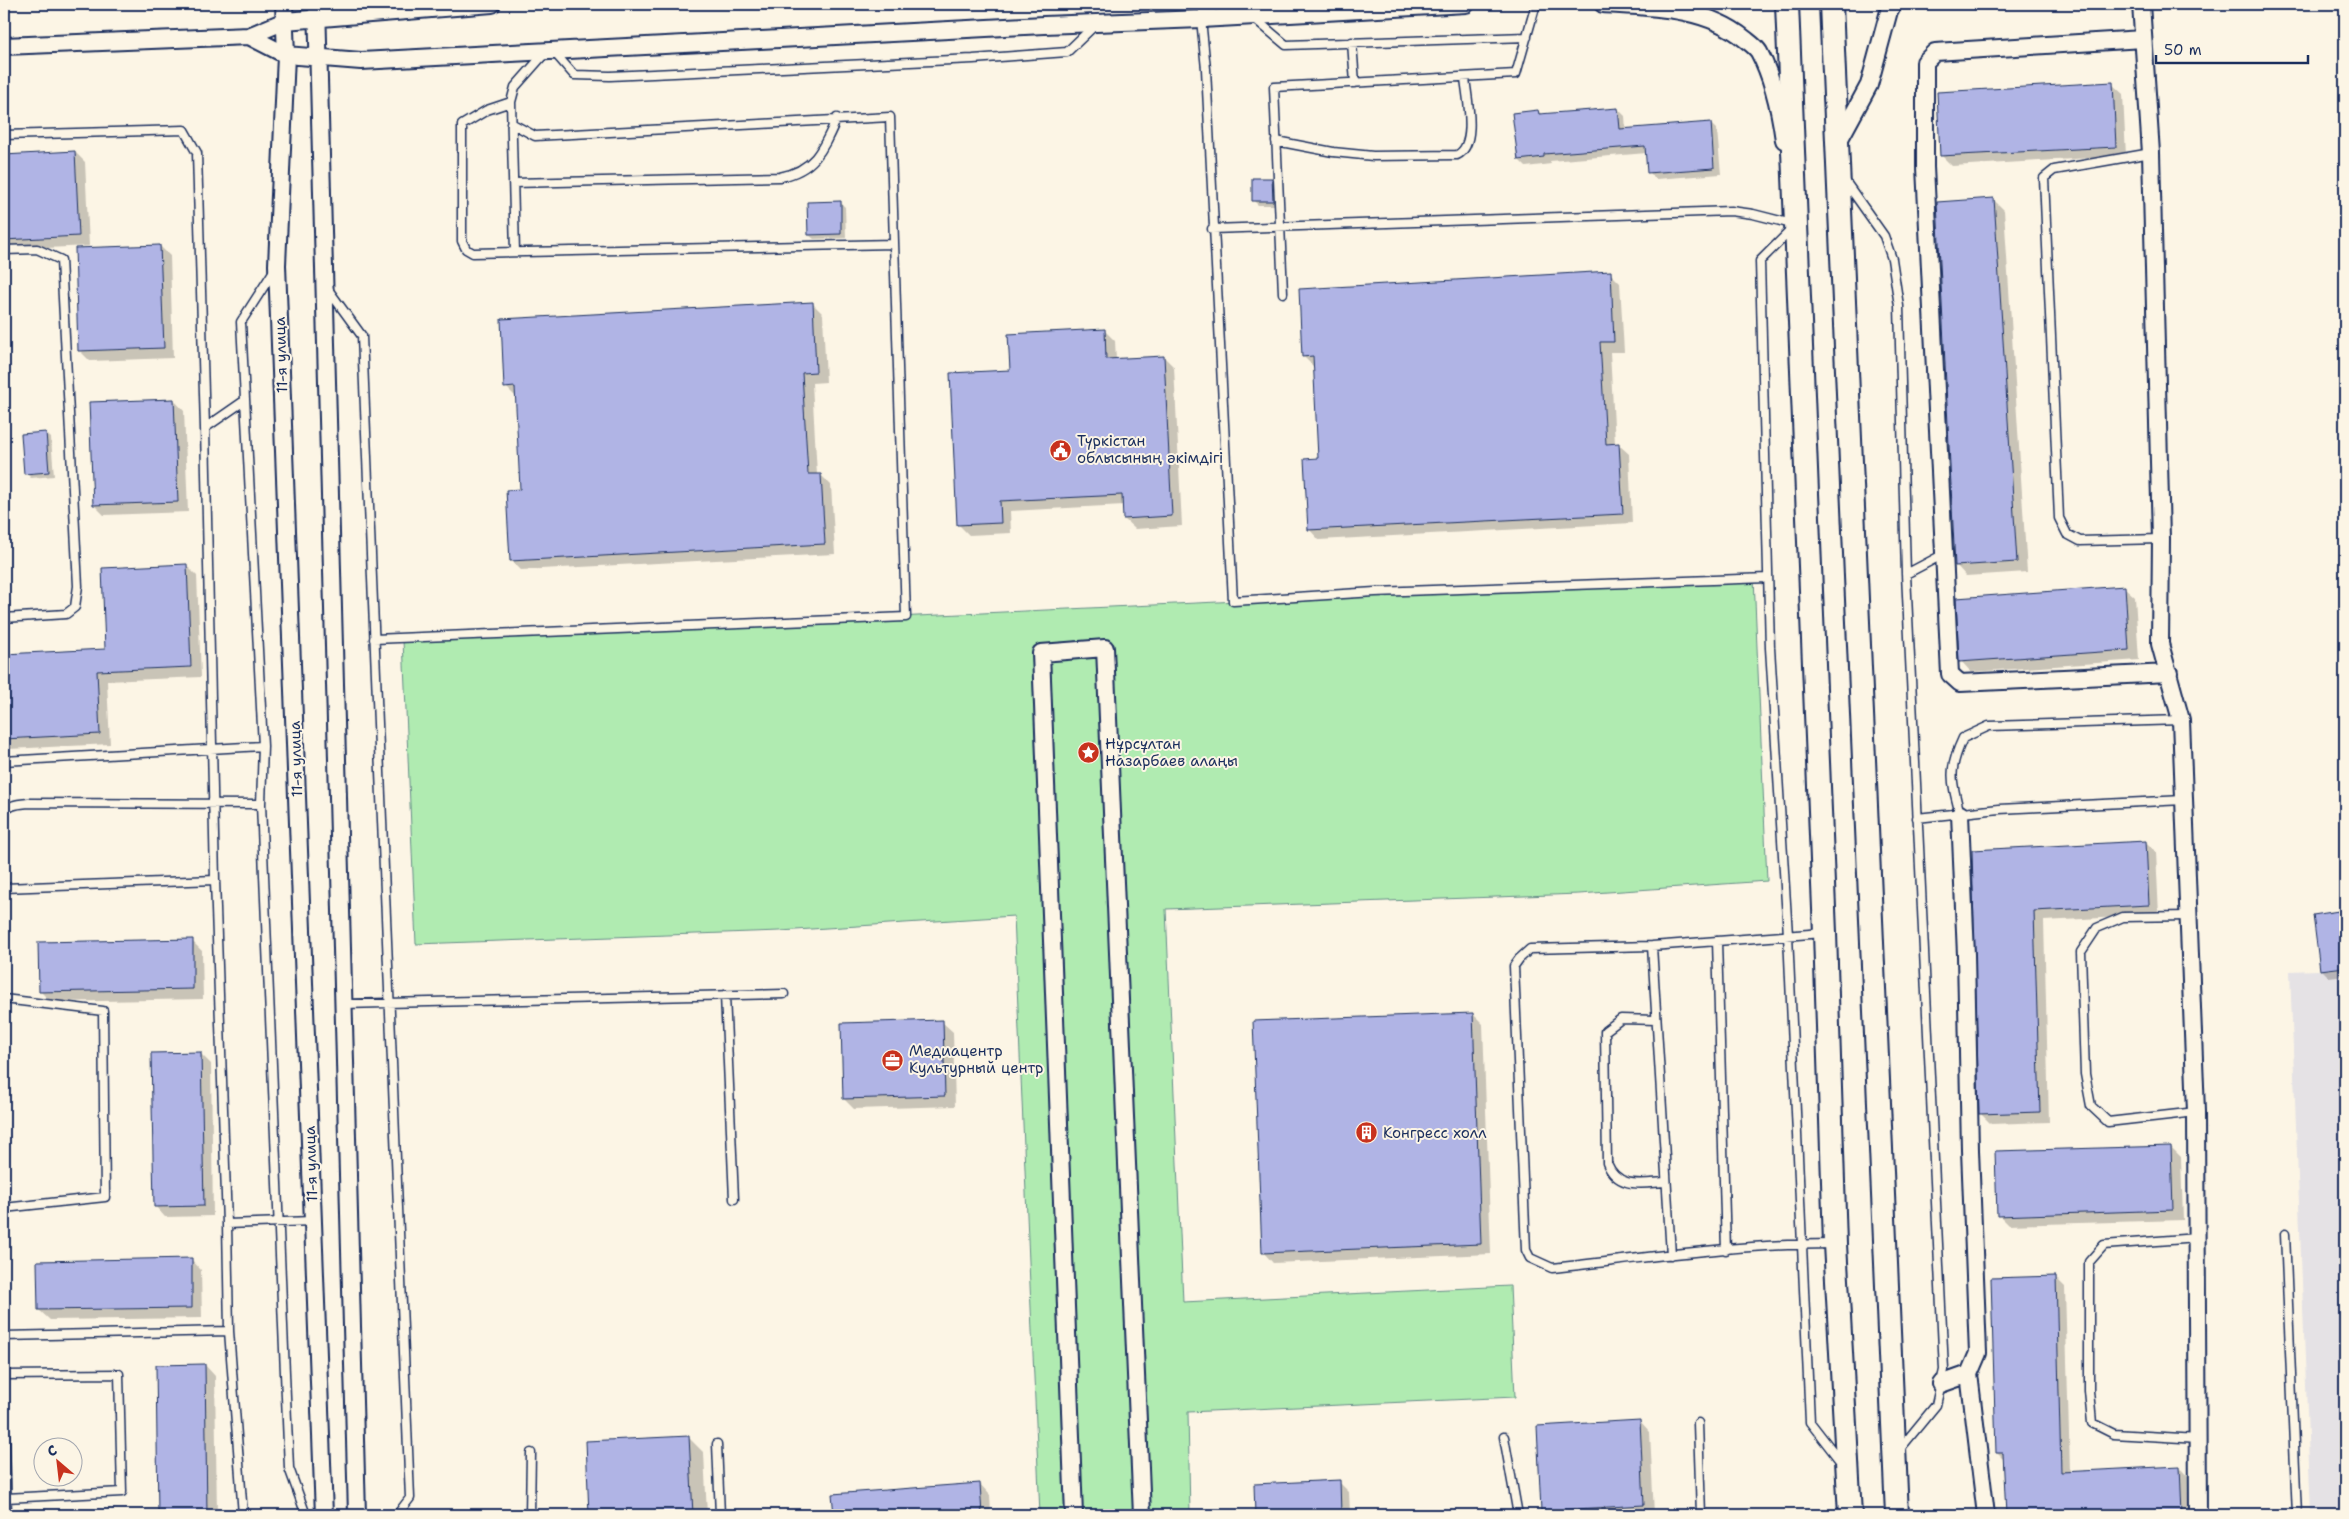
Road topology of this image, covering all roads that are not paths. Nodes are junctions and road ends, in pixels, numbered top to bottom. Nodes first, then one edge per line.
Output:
1 (284, 4) edge
2 (492, 4) edge
3 (1466, 4) edge
4 (1536, 4) edge
5 (1603, 4) edge
6 (1787, 4) edge
7 (1831, 4) edge
8 (1893, 4) edge
9 (2141, 4) edge
10 (318, 12) edge
11 (1205, 14) edge
12 (1252, 17) junction
13 (285, 21) junction
14 (1098, 23) junction
15 (249, 36) junction
16 (1526, 37) junction
17 (2143, 39) junction
18 (1352, 42) junction
19 (4, 46) edge
20 (551, 51) junction
21 (286, 55) junction
22 (318, 58) junction
23 (1466, 78) junction
24 (1355, 83) junction
25 (511, 102) junction
26 (837, 118) junction
27 (511, 123) junction
28 (4, 135) edge
29 (1276, 141) junction
30 (1837, 144) junction
31 (2151, 153) junction
32 (1838, 171) junction
33 (513, 183) junction
34 (1796, 225) junction
35 (1280, 228) junction
36 (1212, 230) junction
37 (893, 244) junction
38 (4, 250) edge
39 (515, 252) junction
40 (277, 265) junction
41 (324, 285) junction
42 (1283, 293) dead end
43 (244, 401) junction
44 (205, 428) junction
45 (2161, 539) junction
46 (1944, 554) junction
47 (1906, 574) junction
48 (1768, 578) junction
49 (4, 618) edge
50 (374, 640) junction
51 (2169, 674) junction
52 (2181, 720) junction
53 (263, 746) junction
54 (212, 751) junction
55 (4, 761) edge
56 (2184, 800) junction
57 (213, 804) junction
58 (261, 804) junction
59 (4, 814) edge
60 (1960, 814) junction
61 (1917, 818) junction
62 (215, 880) junction
63 (4, 888) edge
64 (2189, 916) junction
65 (1825, 933) junction
66 (1788, 935) junction
67 (1717, 941) junction
68 (1652, 946) junction
69 (784, 994) dead end
70 (725, 995) junction
71 (4, 999) edge
72 (389, 1003) junction
73 (343, 1004) junction
74 (1656, 1020) junction
75 (2196, 1112) junction
76 (1666, 1182) junction
77 (734, 1199) dead end
78 (4, 1208) edge
79 (313, 1221) junction
80 (278, 1223) junction
81 (227, 1224) junction
82 (2285, 1234) dead end
83 (2197, 1238) junction
84 (1800, 1244) junction
85 (1835, 1244) junction
86 (1726, 1250) junction
87 (1671, 1255) junction
88 (229, 1331) junction
89 (4, 1336) edge
90 (1969, 1374) junction
91 (4, 1375) edge
92 (1941, 1384) junction
93 (4, 1408) edge
94 (1698, 1422) dead end
95 (1504, 1437) dead end
96 (2198, 1439) junction
97 (717, 1444) dead end
98 (531, 1453) dead end
99 (1894, 1455) junction
100 (1848, 1472) junction
101 (6, 1498) junction
102 (7, 1515) edge
103 (243, 1515) edge
104 (306, 1515) edge
105 (324, 1515) edge
106 (356, 1515) edge
107 (397, 1515) edge
108 (530, 1515) edge
109 (720, 1515) edge
110 (1074, 1515) edge
111 (1142, 1515) edge
112 (1518, 1515) edge
113 (1701, 1515) edge
114 (1850, 1515) edge
115 (1897, 1515) edge
116 (1986, 1515) edge
117 (2198, 1515) edge
118 (2297, 1515) edge

1 - 13 street, 11-я улица
2 - 10 street
3 - 12 street
4 - 16 lane
5 - 34 street
6 - 34 street
7 - 30 street
8 - 30 street
9 - 17 street
10 - 13 street
10 - 22 street
11 - 12 street
11 - 14 street
11 - 36 lane
12 - 18 lane
13 - 15 street
13 - 21 street, 11-я улица
14 - 20 street
14 - 20 lane
15 - 19 street
15 - 21 street
16 - 18 lane
16 - 23 lane
17 - 31 street
17 - 46 street
18 - 24 lane
20 - 22 street
20 - 25 lane
21 - 22 street
21 - 40 street, 11-я улица
22 - 41 street
23 - 24 lane
23 - 29 lane
24 - 29 lane
25 - 27 lane
25 - 39 lane
26 - 27 lane
26 - 33 lane
26 - 37 lane
27 - 33 lane
28 - 44 lane
29 - 35 lane
30 - 32 street
31 - 45 street
31 - 45 lane
32 - 47 lane
32 - 99 street
33 - 39 lane
34 - 35 lane
34 - 48 lane
34 - 65 street
35 - 36 lane
35 - 42 lane
36 - 48 lane
37 - 39 lane
37 - 50 lane
38 - 49 lane
40 - 43 lane
40 - 79 street, 11-я улица
41 - 50 lane
41 - 73 street
43 - 44 lane
43 - 53 lane
44 - 54 lane
45 - 51 street
46 - 47 lane
46 - 51 street
47 - 61 lane
48 - 66 lane
50 - 72 lane
51 - 52 street
52 - 56 street
52 - 60 lane
53 - 54 lane
53 - 58 lane
54 - 55 lane
54 - 57 lane
56 - 60 lane
56 - 64 street
57 - 58 lane
57 - 59 lane
57 - 62 lane
58 - 80 lane
60 - 61 lane
60 - 90 street
61 - 92 lane
62 - 63 lane
62 - 81 lane
64 - 75 street
64 - 75 lane
65 - 66 lane
65 - 85 street
66 - 67 lane
66 - 84 lane
67 - 68 lane
67 - 86 lane
68 - 74 lane
68 - 87 lane
69 - 70 lane
70 - 72 lane
70 - 77 lane
71 - 78 lane
72 - 73 lane
72 - 107 lane
73 - 106 street
74 - 76 lane
74 - 76 lane
75 - 83 street
76 - 87 lane
79 - 80 lane
79 - 105 street, 11-я улица
80 - 81 lane
80 - 104 lane
81 - 88 lane
82 - 118 lane
83 - 96 street
83 - 96 lane
84 - 85 lane
84 - 86 lane
84 - 100 lane
85 - 100 street
86 - 87 lane
88 - 89 lane
88 - 103 lane
90 - 92 street
90 - 116 street
91 - 101 lane
92 - 99 lane
93 - 101 lane
94 - 113 lane
95 - 112 lane
96 - 117 street
97 - 109 lane
98 - 108 lane
99 - 115 street
100 - 114 street
101 - 102 lane
110 - 111 street

